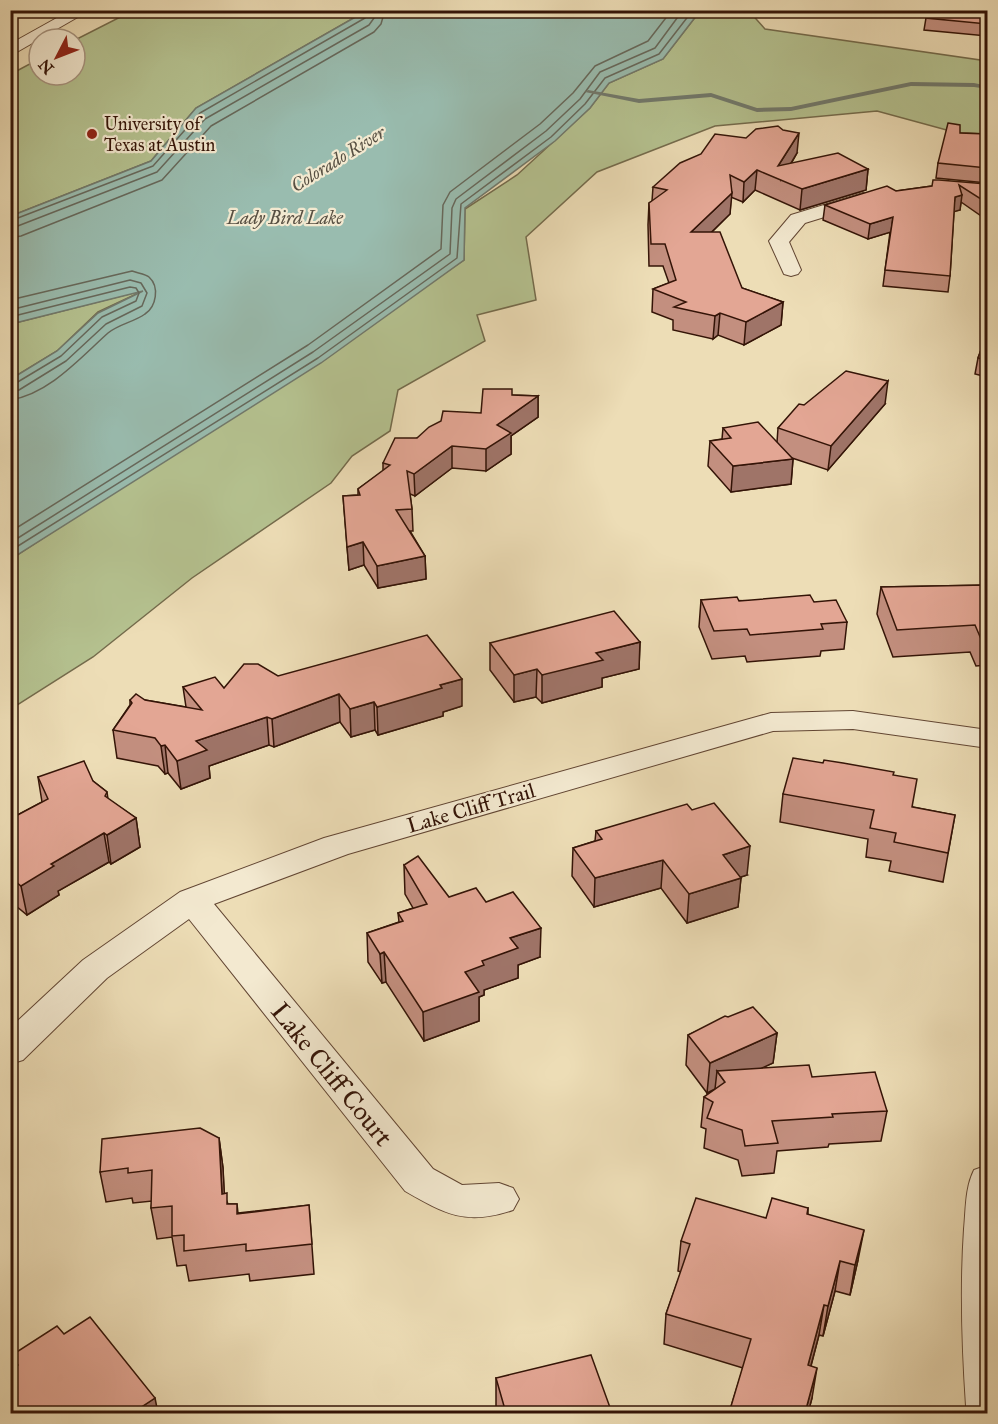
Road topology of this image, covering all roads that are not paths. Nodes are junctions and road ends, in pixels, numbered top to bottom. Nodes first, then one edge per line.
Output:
1 (20, 10) edge
2 (83, 10) edge
3 (913, 10) edge
4 (987, 13) edge
5 (10, 15) edge
6 (10, 51) edge
7 (884, 193) edge
8 (791, 270) dead end
9 (987, 740) edge
10 (192, 900) junction
11 (10, 1050) edge
12 (987, 1181) edge
13 (500, 1199) dead end
14 (987, 1406) edge

1 - 5 street
2 - 6 street
3 - 4 street
7 - 8 street
9 - 10 street, Lake Cliff Trail
10 - 11 street, Lake Cliff Trail
10 - 13 street, Lake Cliff Court
12 - 14 street

